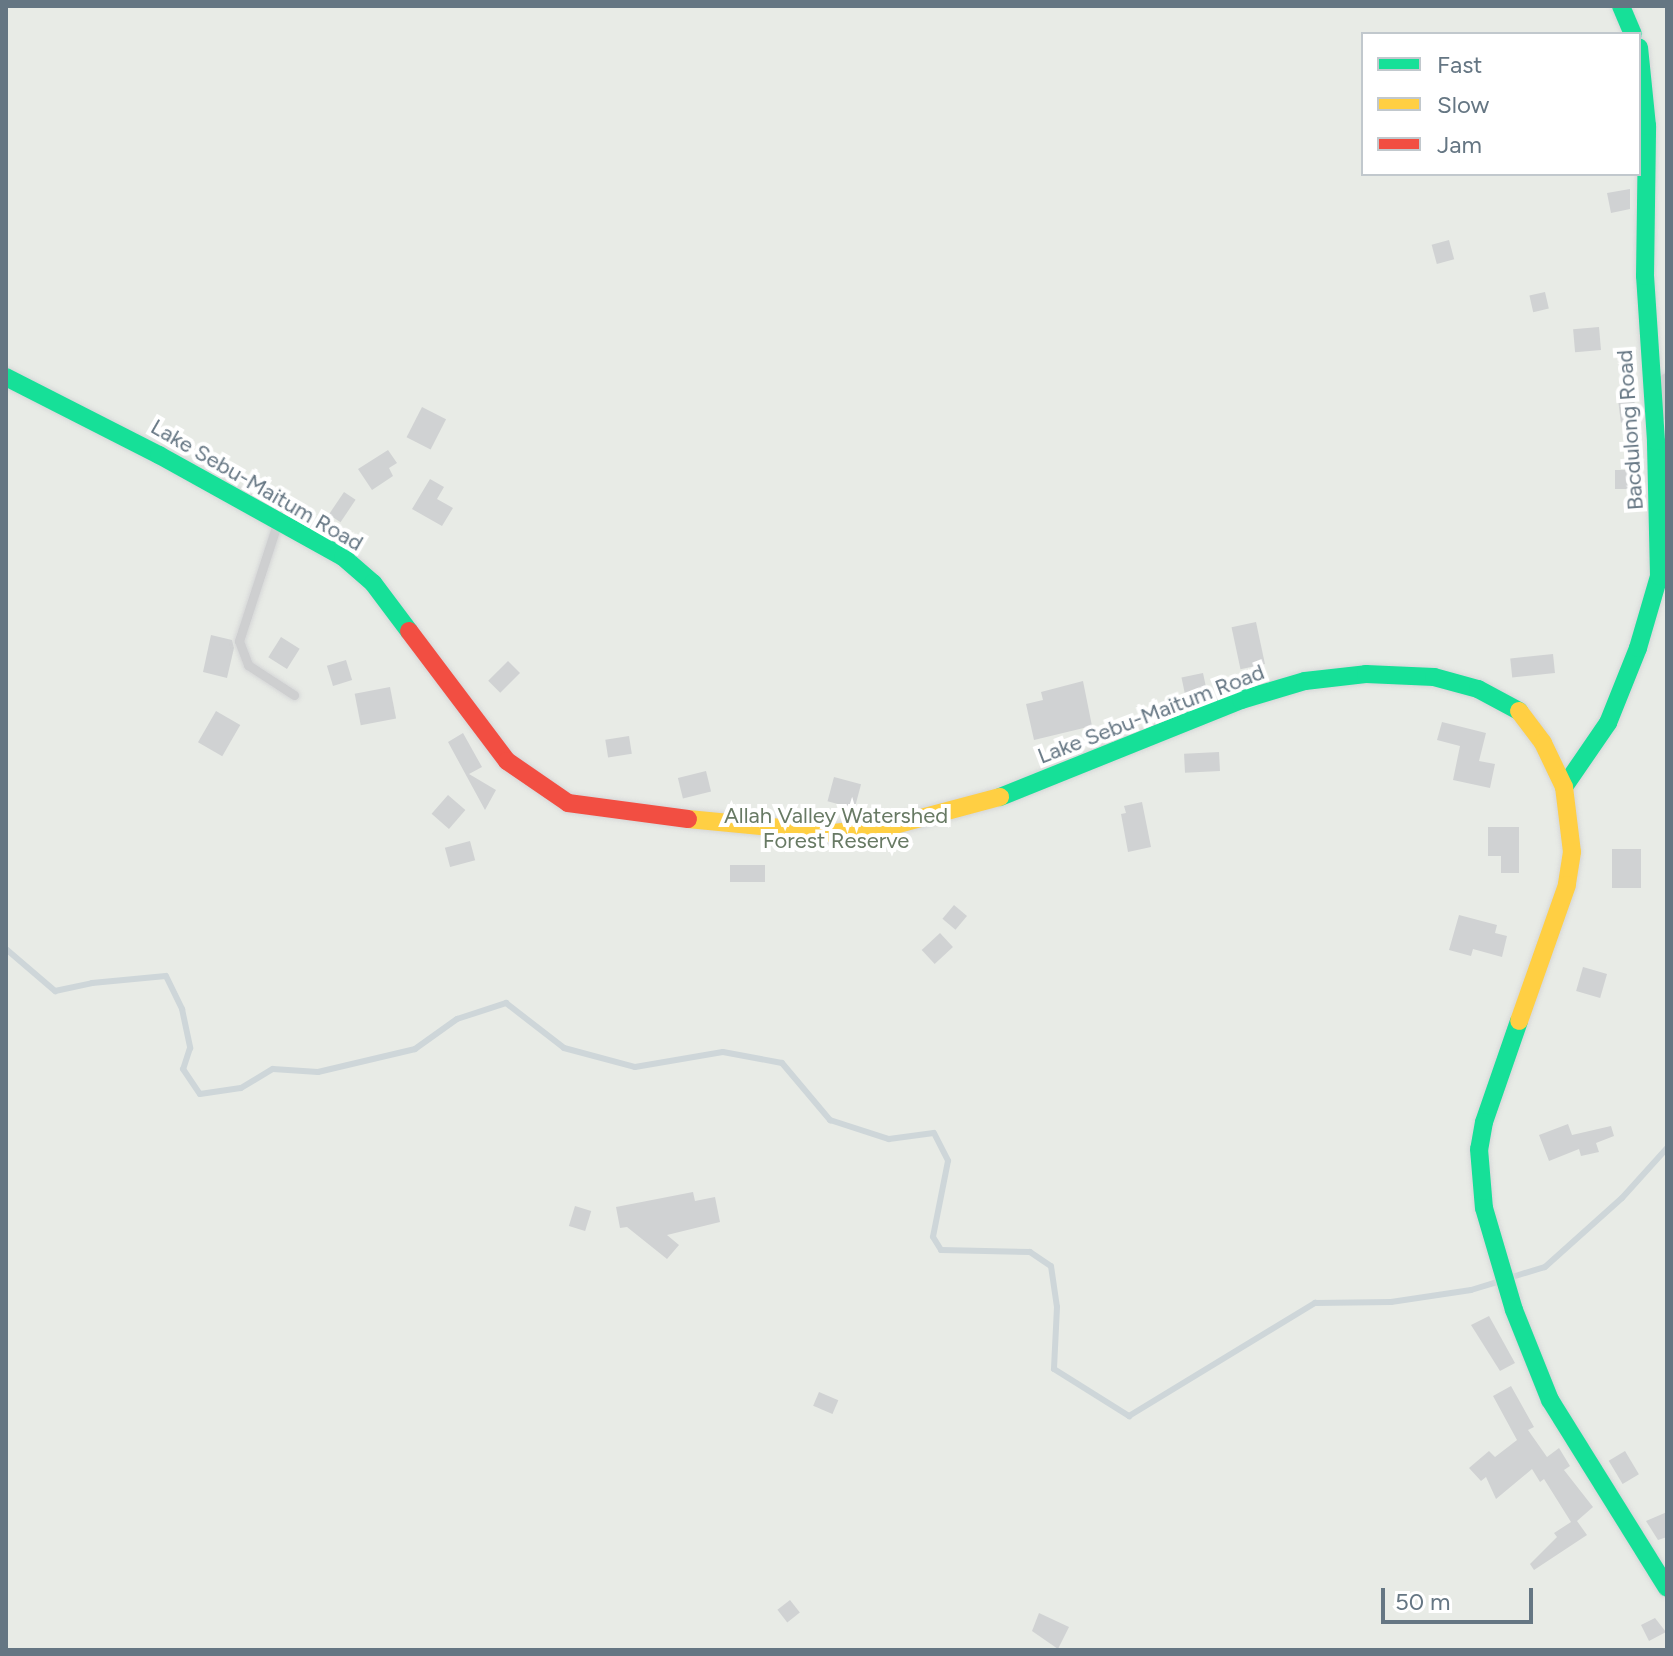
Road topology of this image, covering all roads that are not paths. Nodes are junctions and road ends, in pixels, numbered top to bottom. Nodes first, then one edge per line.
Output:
1 (1621, 6) edge
2 (1632, 32) edge
3 (1641, 60) edge
4 (6, 377) edge
5 (1667, 382) edge
6 (1656, 441) junction
7 (278, 521) junction
8 (294, 695) dead end
9 (1564, 787) junction
10 (1667, 1588) edge

1 - 2 main road
3 - 6 main road, Bacdulong Road
4 - 7 main road, Lake Sebu-Maitum Road
5 - 6 street
6 - 9 main road, Bacdulong Road
7 - 8 lane
7 - 9 main road, Lake Sebu-Maitum Road
9 - 10 main road, Lake Sebu-Maitum Road

